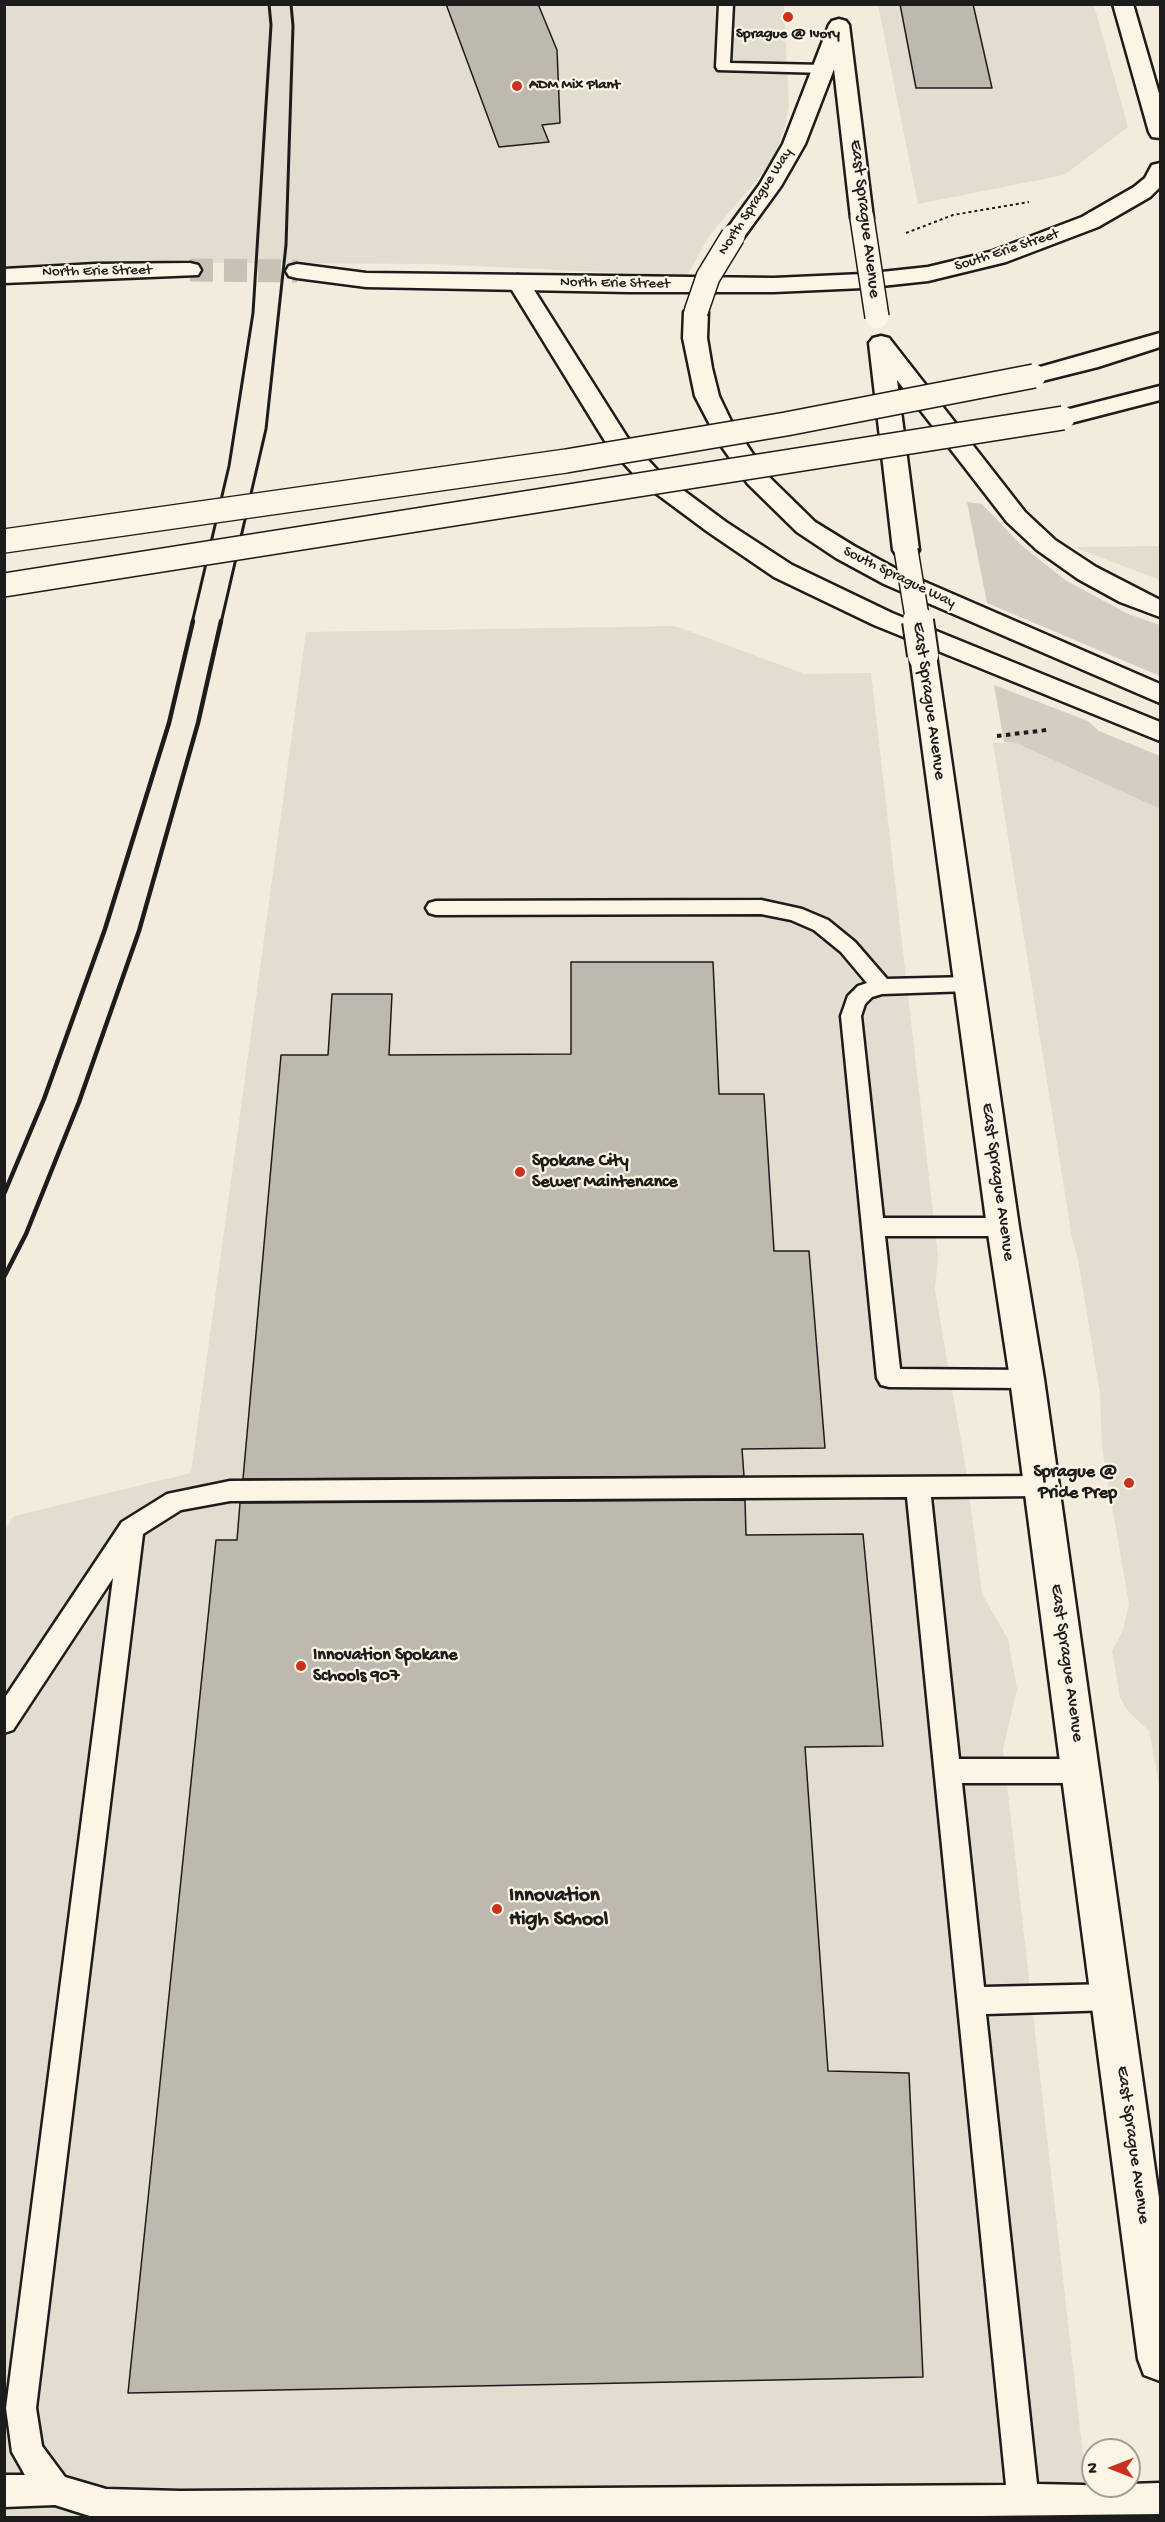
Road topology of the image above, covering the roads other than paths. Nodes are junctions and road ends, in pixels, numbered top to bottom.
1 (726, 4) edge
2 (1123, 4) edge
3 (838, 15) edge
4 (824, 69) junction
5 (1161, 132) edge
6 (1161, 170) edge
7 (4, 276) edge
8 (296, 280) tunnel mouth
9 (863, 281) joint
10 (518, 282) junction
11 (4, 296) edge
12 (696, 312) joint
13 (1161, 340) edge
14 (880, 343) junction
15 (1161, 393) edge
16 (4, 541) edge
17 (4, 585) edge
18 (1161, 609) edge
19 (1161, 694) edge
20 (1161, 732) edge
21 (436, 908) dead end
22 (969, 984) junction
23 (882, 987) junction
24 (872, 1227) junction
25 (1003, 1227) junction
26 (1027, 1379) junction
27 (1041, 1486) junction
28 (918, 1487) junction
29 (131, 1530) junction
30 (4, 1722) edge
31 (948, 1771) junction
32 (1082, 1771) junction
33 (1112, 1997) junction
34 (972, 2001) junction
35 (1161, 2359) edge
36 (55, 2489) junction
37 (4, 2491) edge
38 (1161, 2499) edge
39 (1023, 2500) junction

1 - 4 lane
2 - 5 main road
3 - 4 main road, North Sprague Way
3 - 14 main road, East Sprague Avenue, bridge
4 - 12 main road, North Sprague Way, bridge
6 - 9 main road, South Erie Street
7 - 11 main road, North Erie Street
8 - 10 main road, North Erie Street
9 - 10 main road, North Erie Street
10 - 20 main road
12 - 19 main road, South Sprague Way
13 - 16 main road, bridge
14 - 18 main road
14 - 22 main road, East Sprague Avenue, bridge
15 - 17 main road, bridge
21 - 23 lane
22 - 23 lane
22 - 25 main road, East Sprague Avenue
23 - 24 lane
24 - 25 lane
24 - 26 lane
25 - 26 main road, East Sprague Avenue
26 - 27 main road, East Sprague Avenue
27 - 28 lane
27 - 32 main road, East Sprague Avenue
28 - 29 lane
28 - 31 lane
29 - 30 lane
29 - 36 lane
31 - 32 lane
31 - 34 lane
32 - 33 main road, East Sprague Avenue
33 - 34 lane
33 - 35 main road, East Sprague Avenue
34 - 39 lane
36 - 37 lane
36 - 39 lane
38 - 39 lane

